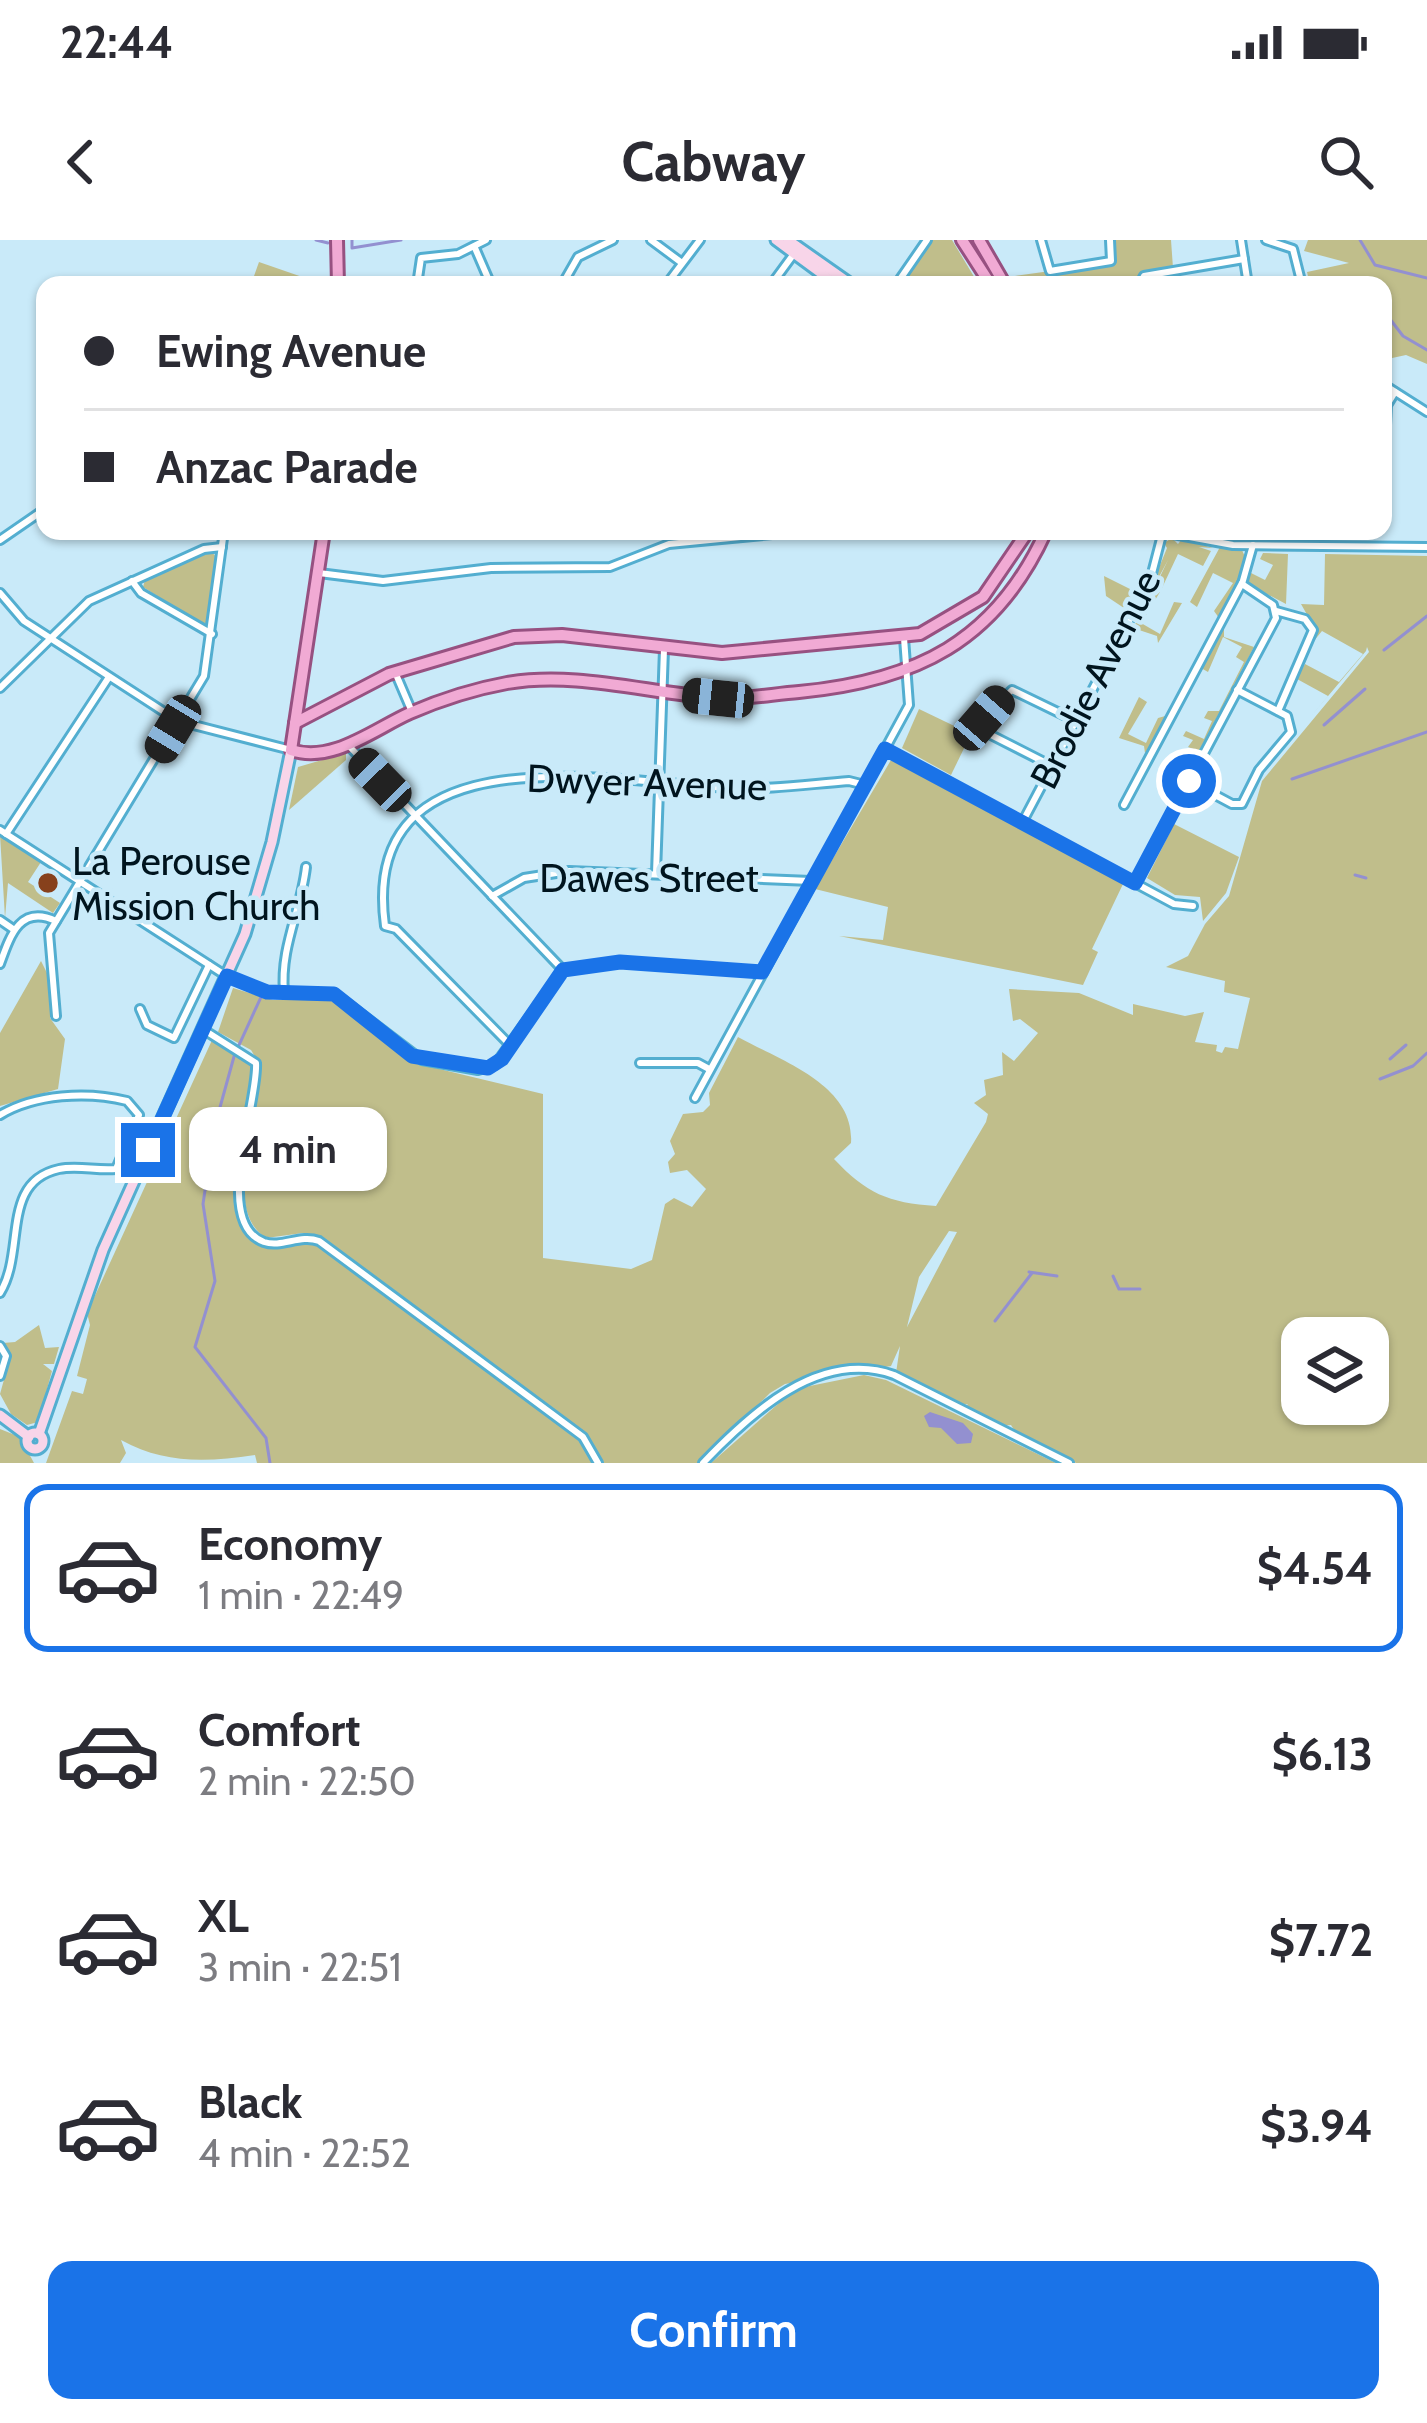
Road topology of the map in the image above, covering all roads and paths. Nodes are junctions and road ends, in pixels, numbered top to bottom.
1 (337, 240) edge
2 (486, 240) edge
3 (613, 240) edge
4 (651, 240) edge
5 (700, 240) edge
6 (776, 240) edge
7 (788, 240) edge
8 (926, 240) edge
9 (962, 240) edge
10 (980, 240) edge
11 (1041, 240) edge
12 (1111, 240) edge
13 (1241, 240) edge
14 (1266, 240) edge
15 (475, 248) junction
16 (796, 252) junction
17 (1244, 260) junction
18 (682, 263) junction
19 (338, 276) edge
20 (418, 276) edge
21 (487, 276) edge
22 (567, 276) edge
23 (673, 276) edge
24 (778, 276) edge
25 (826, 276) edge
26 (837, 276) edge
27 (902, 276) edge
28 (985, 276) edge
29 (1000, 276) edge
30 (1144, 276) edge
31 (1247, 276) edge
32 (1299, 276) edge
33 (1392, 390) edge
34 (1395, 392) junction
35 (1392, 397) edge
36 (1427, 412) edge
37 (36, 515) edge
38 (223, 540) edge
39 (323, 540) edge
40 (667, 540) edge
41 (714, 540) edge
42 (1022, 540) edge
43 (1041, 540) edge
44 (1159, 540) edge
45 (1218, 540) edge
46 (1372, 540) edge
47 (0, 541) edge
48 (704, 541) joint
49 (669, 544) junction
50 (1253, 545) junction
51 (222, 547) junction
52 (1371, 547) junction
53 (1427, 547) edge
54 (319, 574) junction
55 (132, 580) junction
56 (1242, 583) junction
57 (0, 593) edge
58 (1276, 611) junction
59 (212, 634) junction
60 (48, 637) junction
61 (904, 638) junction
62 (664, 646) junction
63 (909, 670) junction
64 (395, 672) junction
65 (109, 676) junction
66 (0, 688) edge
67 (1238, 690) junction
68 (659, 692) junction
69 (1278, 711) junction
70 (412, 712) junction
71 (178, 721) junction
72 (1076, 721) junction
73 (296, 723) junction
74 (349, 744) junction
75 (885, 749) junction
76 (291, 750) junction
77 (314, 754) junction
78 (1052, 766) junction
79 (287, 771) junction
80 (1189, 781) junction
81 (657, 783) junction
82 (865, 785) junction
83 (1124, 805) dead end
84 (413, 815) junction
85 (1022, 823) junction
86 (3, 832) edge
87 (306, 866) dead end
88 (656, 873) junction
89 (812, 881) junction
90 (81, 882) junction
91 (1135, 883) junction
92 (492, 896) junction
93 (1193, 906) dead end
94 (0, 920) edge
95 (56, 922) junction
96 (13, 929) junction
97 (0, 964) edge
98 (208, 964) junction
99 (563, 970) junction
100 (762, 972) junction
101 (227, 976) junction
102 (284, 992) junction
103 (140, 1009) dead end
104 (56, 1016) dead end
105 (203, 1030) junction
106 (511, 1046) junction
107 (640, 1063) dead end
108 (709, 1069) junction
109 (695, 1098) dead end
110 (0, 1115) edge
111 (131, 1142) junction
112 (148, 1150) junction
113 (0, 1294) edge
114 (0, 1346) edge
115 (0, 1376) edge
116 (0, 1415) edge
117 (34, 1436) junction
118 (36, 1463) edge
119 (598, 1463) edge
120 (703, 1463) edge
121 (1069, 1463) edge

1 - 19 main road
2 - 15 street
3 - 22 street
4 - 18 street
5 - 18 street
6 - 16 main road
7 - 16 main road
8 - 27 street
9 - 28 main road
10 - 29 main road
11 - 12 street
13 - 17 street
14 - 32 street
15 - 20 street
15 - 21 street
16 - 24 street
16 - 25 main road
16 - 26 main road
17 - 30 street
17 - 31 street
18 - 23 street
33 - 34 street
34 - 35 street
34 - 36 street
37 - 47 street
38 - 51 street
39 - 54 main road
40 - 49 street
41 - 48 street
42 - 61 main road
43 - 63 main road
44 - 72 street, Brodie Avenue
45 - 50 street
46 - 52 street
48 - 49 street
49 - 54 street
50 - 52 street
50 - 56 street
51 - 55 street
51 - 59 street
52 - 53 street
54 - 73 main road
55 - 59 street
55 - 60 street
56 - 58 street
56 - 83 street
57 - 60 street
58 - 67 street
58 - 69 street
59 - 71 street
60 - 65 street
60 - 66 street
61 - 62 main road
61 - 63 street
62 - 64 main road
62 - 68 street
63 - 68 main road
63 - 75 street
64 - 70 street
64 - 73 main road
65 - 71 street
65 - 86 street
67 - 69 street
67 - 80 street
68 - 70 main road
68 - 81 street
69 - 80 street
70 - 74 main road
71 - 76 street
71 - 90 street
72 - 78 street, Brodie Avenue
72 - 78 street
73 - 76 main road
74 - 77 main road
74 - 84 street
75 - 82 street
75 - 85 street
76 - 77 main road
76 - 79 main road
77 - 79 main road
78 - 85 street, Brodie Avenue
79 - 101 main road
80 - 91 street
81 - 82 street, Dwyer Avenue
81 - 84 street, Dwyer Avenue
81 - 88 street
82 - 89 street
84 - 92 street
84 - 106 street
85 - 91 street
86 - 90 street
87 - 102 street
88 - 89 street, Dawes Street
88 - 92 street, Dawes Street
89 - 100 street
90 - 95 street
90 - 98 street
91 - 93 street
92 - 99 street
94 - 96 street
95 - 96 street
95 - 104 street
96 - 97 street
98 - 101 street
98 - 103 street
99 - 100 street
99 - 106 street
100 - 108 street
101 - 102 street
101 - 105 main road
102 - 106 street
105 - 112 main road
105 - 119 street
107 - 108 street
108 - 109 street
110 - 111 street
111 - 112 street
111 - 113 street
112 - 117 main road
114 - 115 street
116 - 117 main road
117 - 118 main road
120 - 121 street

